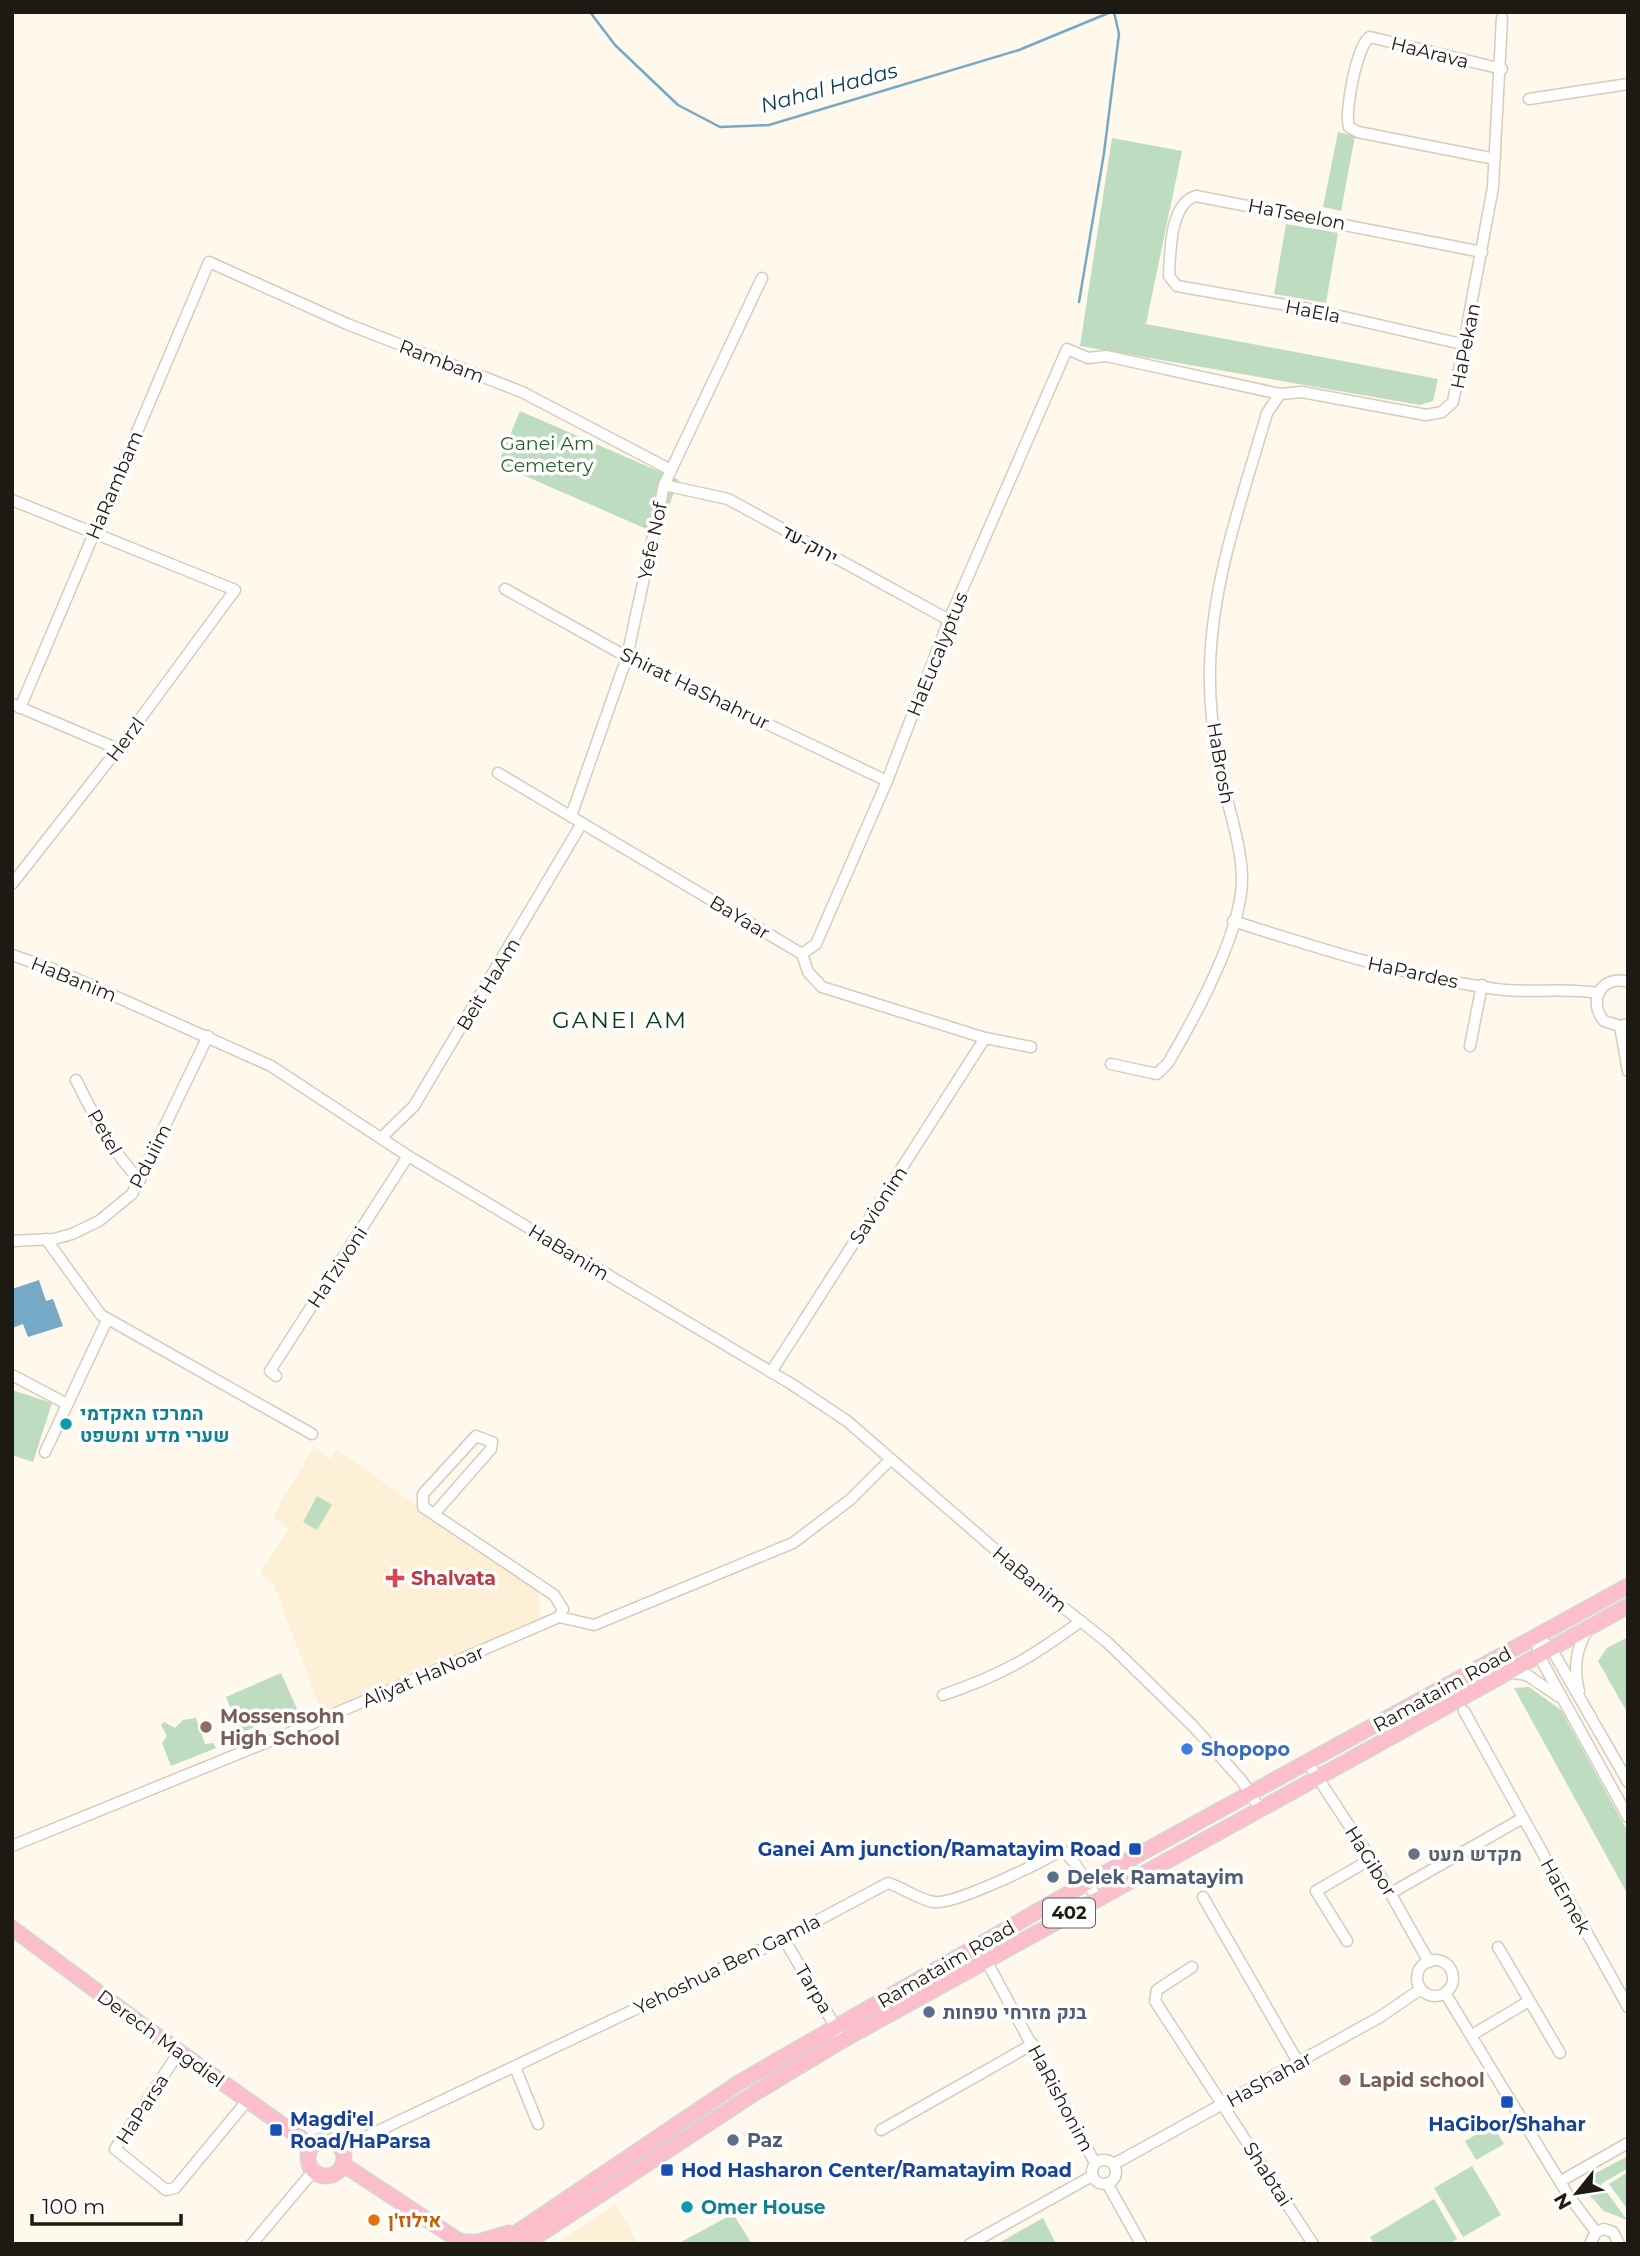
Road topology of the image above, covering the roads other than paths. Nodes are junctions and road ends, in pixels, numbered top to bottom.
1 (1502, 18) dead end
2 (1502, 69) junction
3 (1628, 84) edge
4 (1529, 99) dead end
5 (1495, 159) junction
6 (1482, 252) junction
7 (209, 262) joint
8 (1169, 271) joint
9 (762, 278) dead end
10 (1465, 345) junction
11 (1067, 349) joint
12 (1280, 394) junction
13 (671, 470) junction
14 (664, 485) junction
15 (12, 500) edge
16 (94, 533) junction
17 (505, 589) dead end
18 (949, 620) junction
19 (627, 657) junction
20 (16, 706) edge
21 (118, 749) junction
22 (498, 773) dead end
23 (887, 781) junction
24 (571, 816) junction
25 (582, 823) junction
26 (12, 884) edge
27 (1233, 921) junction
28 (802, 954) junction
29 (12, 955) edge
30 (1628, 982) edge
31 (1482, 985) junction
32 (1597, 993) junction
33 (1624, 1025) edge
34 (208, 1036) junction
35 (985, 1038) junction
36 (1470, 1046) dead end
37 (1031, 1047) dead end
38 (1111, 1064) dead end
39 (1628, 1071) edge
40 (76, 1080) dead end
41 (382, 1137) junction
42 (408, 1156) junction
43 (141, 1180) junction
44 (46, 1239) junction
45 (12, 1241) edge
46 (107, 1320) junction
47 (771, 1372) junction
48 (12, 1375) edge
49 (276, 1376) dead end
50 (67, 1404) junction
51 (312, 1434) dead end
52 (45, 1452) dead end
53 (890, 1460) junction
54 (434, 1514) junction
55 (1628, 1586) edge
56 (1628, 1605) edge
57 (559, 1617) junction
58 (1081, 1621) junction
59 (1589, 1627) junction
60 (1536, 1637) junction
61 (1544, 1651) junction
62 (1505, 1672) junction
63 (943, 1695) dead end
64 (1564, 1702) junction
65 (1583, 1704) junction
66 (1464, 1711) dead end
67 (1308, 1763) junction
68 (1318, 1779) junction
69 (1628, 1782) edge
70 (1252, 1793) junction
71 (1261, 1809) junction
72 (1628, 1817) edge
73 (1523, 1818) junction
74 (12, 1846) edge
75 (1371, 1859) junction
76 (1085, 1884) junction
77 (1391, 1893) junction
78 (1097, 1897) junction
79 (1203, 1897) dead end
80 (12, 1928) edge
81 (784, 1938) junction
82 (1347, 1941) dead end
83 (1498, 1947) dead end
84 (986, 1959) junction
85 (1429, 1962) junction
86 (1192, 1967) dead end
87 (1421, 1989) junction
88 (1446, 1993) junction
89 (1529, 2001) junction
90 (1628, 2007) edge
91 (836, 2026) junction
92 (1472, 2035) junction
93 (843, 2040) junction
94 (1033, 2044) junction
95 (179, 2052) junction
96 (1560, 2053) dead end
97 (1298, 2062) junction
98 (515, 2067) junction
99 (247, 2101) junction
100 (1222, 2104) junction
101 (538, 2124) dead end
102 (881, 2130) dead end
103 (1628, 2143) edge
104 (312, 2146) junction
105 (340, 2149) junction
106 (1095, 2163) junction
107 (1114, 2164) junction
108 (344, 2165) junction
109 (314, 2169) junction
110 (1092, 2176) junction
111 (1561, 2181) junction
112 (1107, 2183) junction
113 (524, 2227) junction
114 (1596, 2232) junction
115 (461, 2243) edge
116 (252, 2244) edge
117 (500, 2244) edge
118 (525, 2244) edge
119 (970, 2244) edge
120 (1141, 2244) edge
121 (1313, 2244) edge
122 (1590, 2244) edge
123 (1619, 2244) edge

1 - 2 street, HaPekan
2 - 5 street, HaPekan
2 - 5 street, HaArava
3 - 4 street
5 - 6 street, HaPekan
6 - 8 street, HaTseelon
6 - 10 street, HaPekan
7 - 13 street, Rambam
7 - 16 street, HaRambam
8 - 10 street, HaEla
9 - 13 street, Yefe Nof
10 - 12 street, HaPekan
11 - 12 street, HaPekan
11 - 18 street, HaEucalyptus
12 - 27 street, HaBrosh
13 - 14 street, Yefe Nof
14 - 18 street, ירוק-עד
14 - 19 street, Yefe Nof
15 - 16 street
16 - 20 street, HaRambam
16 - 21 street, Herzl
17 - 19 street, Shirat HaShahrur
18 - 23 street, HaEucalyptus
19 - 23 street, Shirat HaShahrur
19 - 24 street, Yefe Nof
20 - 21 street, HaRambam
21 - 26 street, Herzl
22 - 24 street, BaYaar
23 - 28 street, HaEucalyptus
24 - 25 street, BaYaar
25 - 28 street, BaYaar
25 - 41 street, Beit HaAm
27 - 31 street, HaPardes
27 - 38 street, HaBrosh
28 - 35 street, BaYaar
29 - 34 street, HaBanim
30 - 32 street
31 - 32 street, HaPardes
31 - 36 street
32 - 33 street
33 - 39 street
34 - 41 street, HaBanim
34 - 43 street, Pduiim
35 - 37 street, BaYaar
35 - 47 street, Savionim
40 - 43 street, Petel
41 - 42 street, HaBanim
42 - 47 street, HaBanim
42 - 49 street, HaTzivoni
43 - 44 street, Pduiim
44 - 45 street, Pduiim
44 - 46 street
46 - 50 street
46 - 51 street
47 - 53 street, HaBanim
48 - 50 street
50 - 52 street
53 - 57 street
53 - 58 street, HaBanim
54 - 54 street
54 - 57 street
55 - 60 main road, Ramataim Road / 402
56 - 59 main road, Ramataim Road / 402
57 - 74 street, Aliyat HaNoar
58 - 63 street
58 - 70 street, HaBanim
59 - 61 main road, Ramataim Road / 402
59 - 65 street
60 - 61 street
60 - 67 main road, Ramataim Road / 402
61 - 62 main road, Ramataim Road / 402
61 - 64 street
61 - 65 street
62 - 64 street
62 - 68 main road, Ramataim Road / 402
64 - 72 street
65 - 69 street
66 - 73 street, HaEmek
67 - 68 street, HaGibor
67 - 70 main road, Ramataim Road / 402
68 - 71 main road, Ramataim Road / 402
68 - 75 street, HaGibor
70 - 71 street, HaBanim
70 - 76 main road, Ramataim Road / 402
71 - 78 main road, Ramataim Road / 402
73 - 77 street
73 - 90 street, HaEmek
75 - 77 street, HaGibor
75 - 82 street
76 - 78 street, Yehoshua Ben Gamla
76 - 81 street, Yehoshua Ben Gamla
76 - 91 main road, Ramataim Road / 402
77 - 85 street, HaGibor
78 - 84 main road, Ramataim Road / 402
79 - 97 street
80 - 95 main road, Derech Magdiel
81 - 91 street, Tarpa
81 - 98 street, Yehoshua Ben Gamla
83 - 89 street
84 - 93 main road, Ramataim Road / 402
84 - 94 street, HaRishonim
85 - 87 street
85 - 88 street
86 - 100 street, Shabtai
87 - 88 street
87 - 97 street, HaShahar
88 - 92 street
89 - 92 street
89 - 96 street
91 - 93 street, Tarpa
91 - 113 main road, Ramataim Road / 402
92 - 111 street
93 - 118 main road, Ramataim Road / 402
94 - 102 street
94 - 106 street, HaRishonim
95 - 99 main road, Derech Magdiel
95 - 99 street, HaParsa
97 - 100 street, HaShahar
98 - 101 street
98 - 105 street, Yehoshua Ben Gamla
99 - 104 main road, Derech Magdiel
100 - 107 street, HaShahar
100 - 121 street, Shabtai
103 - 111 street
104 - 105 main road
104 - 109 main road
105 - 108 main road
106 - 107 street
106 - 110 street
107 - 112 street
108 - 109 main road
108 - 115 main road
109 - 116 street
110 - 112 street
110 - 119 street
111 - 114 street
112 - 120 street
113 - 115 main road
113 - 117 main road, Ramataim Road / 402
114 - 122 street
114 - 123 street

